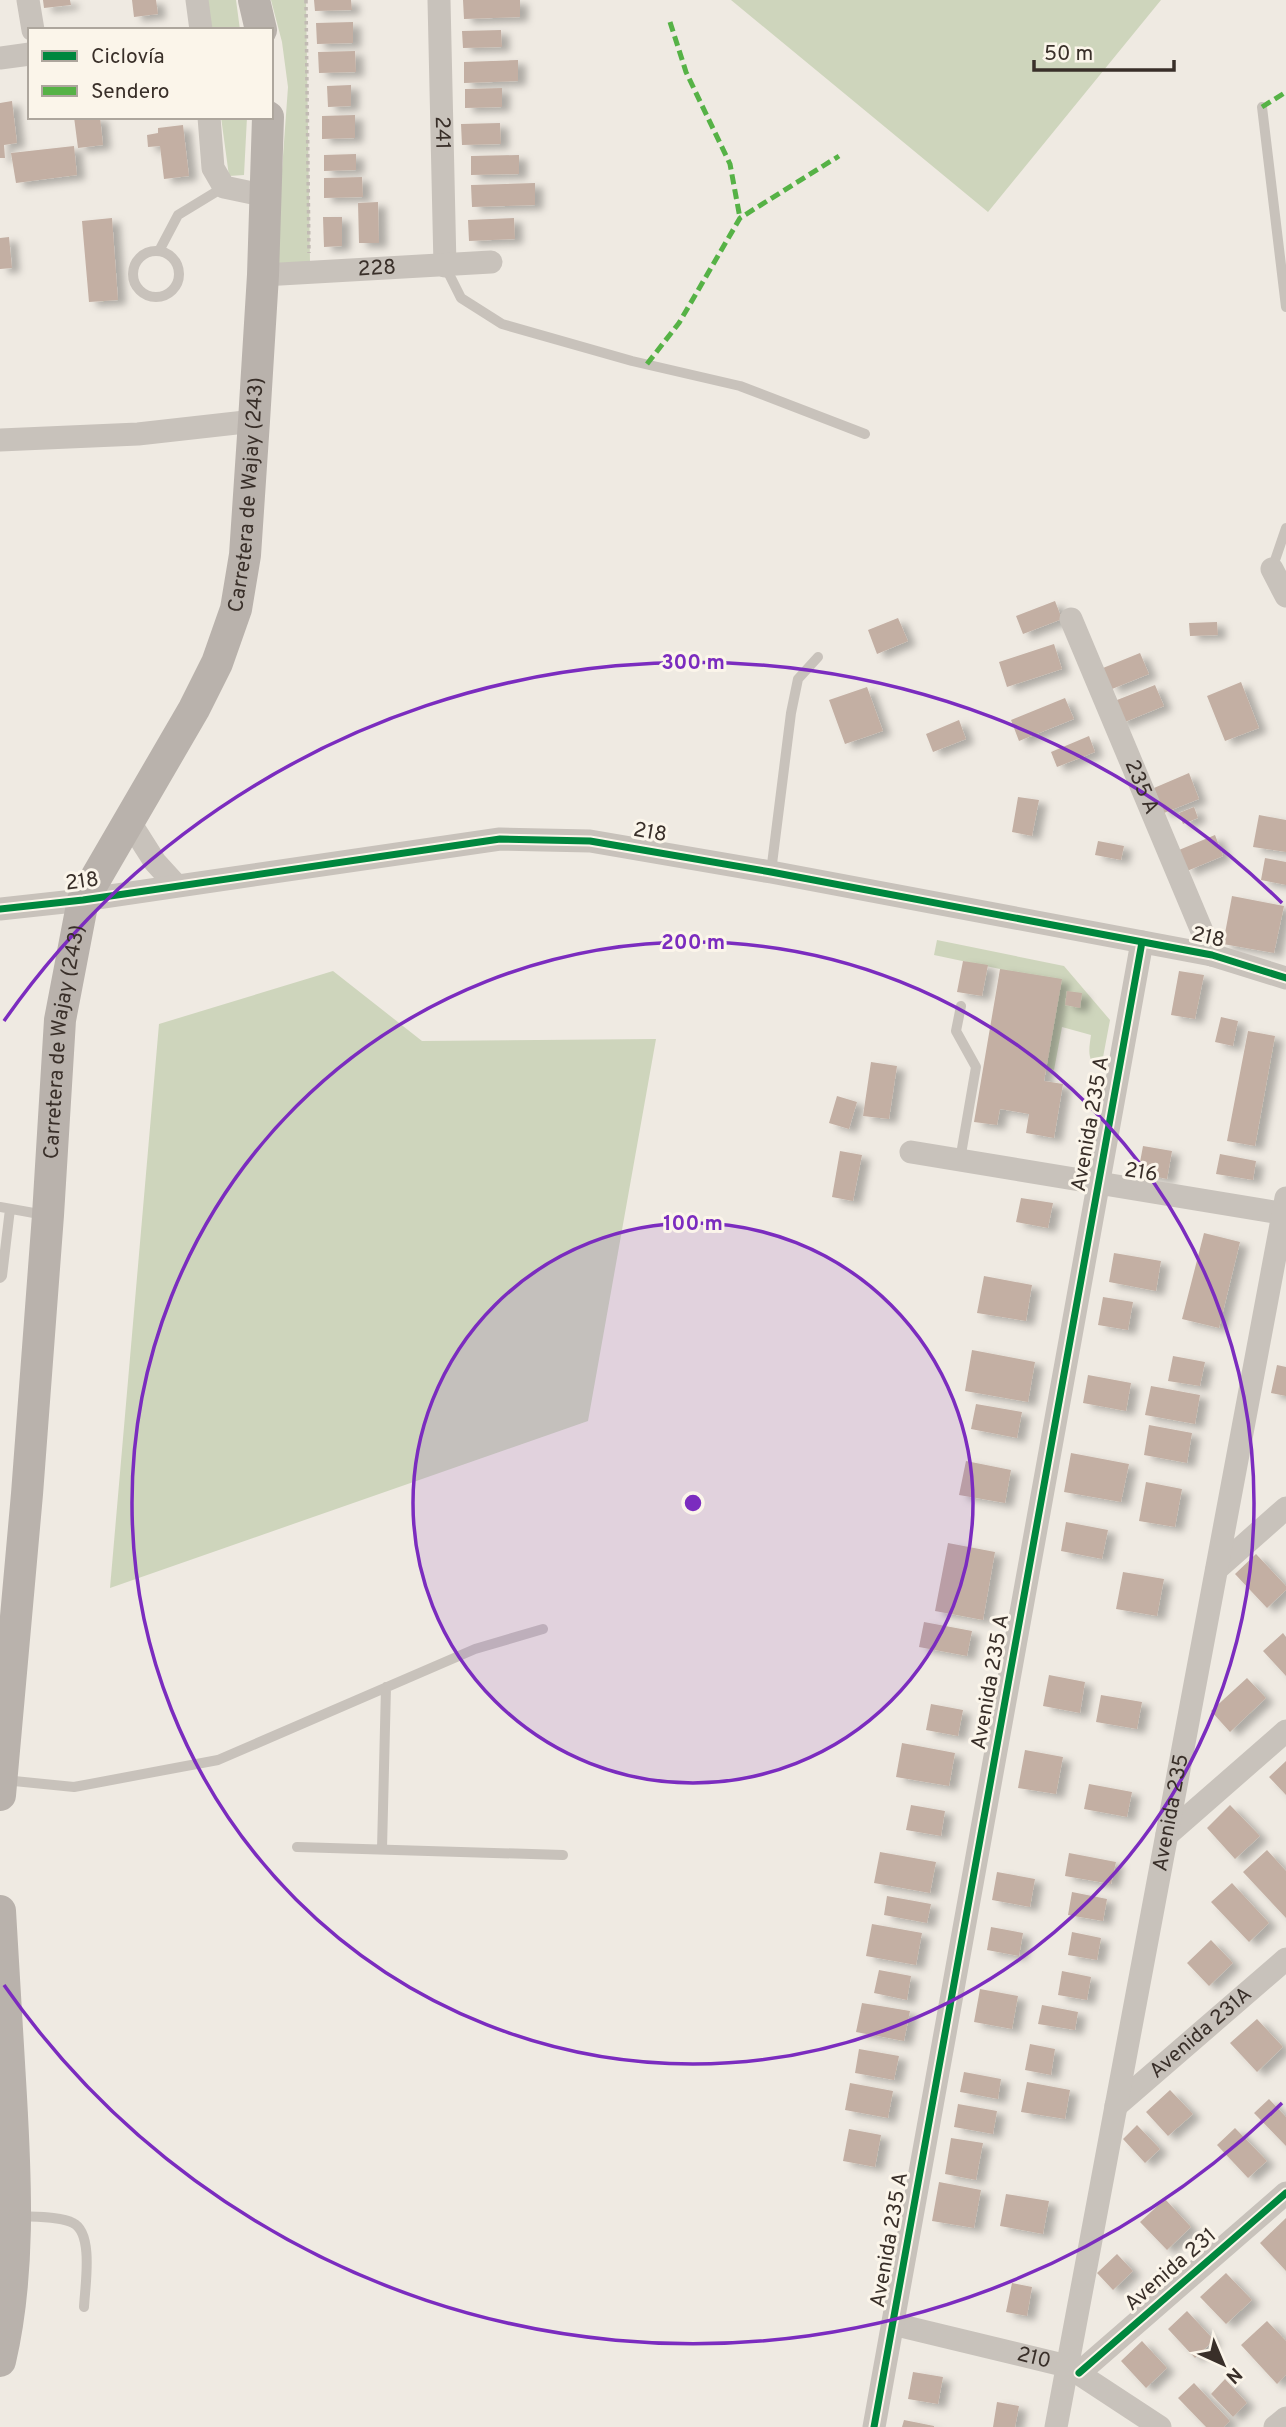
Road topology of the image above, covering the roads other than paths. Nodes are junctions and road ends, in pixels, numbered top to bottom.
1 (28, 0) edge
2 (197, 0) edge
3 (254, 0) edge
4 (439, 0) edge
5 (33, 28) edge
6 (201, 28) edge
7 (261, 28) edge
8 (28, 54) edge
9 (0, 58) edge
10 (1262, 107) dead end
11 (209, 119) edge
12 (268, 119) edge
13 (224, 187) junction
14 (266, 196) junction
15 (159, 251) junction
16 (491, 262) dead end
17 (445, 267) junction
18 (263, 275) junction
19 (1286, 307) edge
20 (254, 421) junction
21 (865, 434) dead end
22 (0, 440) edge
23 (1286, 528) edge
24 (1272, 569) joint
25 (1286, 596) edge
26 (1072, 620) dead end
27 (818, 657) dead end
28 (129, 821) junction
29 (771, 872) junction
30 (176, 885) junction
31 (83, 900) junction
32 (0, 909) edge
33 (1142, 943) junction
34 (1212, 955) junction
35 (1286, 978) edge
36 (961, 1006) dead end
37 (911, 1152) dead end
38 (960, 1160) junction
39 (1098, 1183) junction
40 (5, 1208) edge
41 (1285, 1209) edge
42 (48, 1215) junction
43 (0, 1278) edge
44 (1286, 1508) edge
45 (1217, 1569) junction
46 (543, 1629) dead end
47 (386, 1687) junction
48 (1286, 1731) edge
49 (1, 1780) edge
50 (0, 1795) edge
51 (1167, 1835) junction
52 (297, 1847) dead end
53 (382, 1849) junction
54 (563, 1855) dead end
55 (0, 1911) edge
56 (1286, 1959) edge
57 (1116, 2106) junction
58 (1286, 2193) edge
59 (15, 2216) junction
60 (84, 2307) dead end
61 (893, 2323) junction
62 (0, 2361) edge
63 (1073, 2369) junction
64 (1286, 2418) edge
65 (874, 2427) edge
66 (1055, 2427) edge
67 (1160, 2427) edge
68 (1275, 2427) edge

1 - 5 street
2 - 6 street
3 - 7 main road
4 - 17 street, 241
8 - 9 street
10 - 19 lane
11 - 13 street
12 - 14 main road, Carretera de Wajay (243)
13 - 14 street
13 - 15 lane
14 - 18 main road, Carretera de Wajay (243)
15 - 15 lane
16 - 17 street, 228
17 - 18 street, 228
17 - 21 lane
18 - 20 main road, Carretera de Wajay (243)
20 - 22 street
20 - 28 main road, Carretera de Wajay (243)
23 - 24 lane
24 - 25 street
26 - 34 street, 235 A
27 - 29 lane
28 - 30 street
28 - 31 main road, Carretera de Wajay (243)
29 - 30 street, 218
29 - 33 street, 218
30 - 31 street, 218
31 - 32 street, 218
31 - 42 main road, Carretera de Wajay (243)
33 - 34 street, 218
33 - 39 street, Avenida 235 A
34 - 35 street, 218
36 - 38 lane
37 - 38 street, 216
38 - 39 street, 216
39 - 41 street, 216
39 - 61 street, Avenida 235 A
40 - 42 lane
40 - 43 lane
41 - 45 street, Avenida 235
42 - 49 main road, Carretera de Wajay (243)
44 - 45 street
45 - 51 street, Avenida 235
46 - 47 lane
47 - 49 lane
47 - 53 lane
48 - 51 street
49 - 50 main road, Carretera de Wajay (243)
51 - 57 street, Avenida 235
52 - 53 lane
53 - 54 lane
55 - 59 main road
56 - 57 street, Avenida 231A
57 - 63 street, Avenida 235
58 - 63 street, Avenida 231
59 - 60 lane
59 - 62 main road
61 - 63 street, 210
61 - 65 street, Avenida 235 A
63 - 66 street, Avenida 235
63 - 67 street, 210
64 - 68 street

